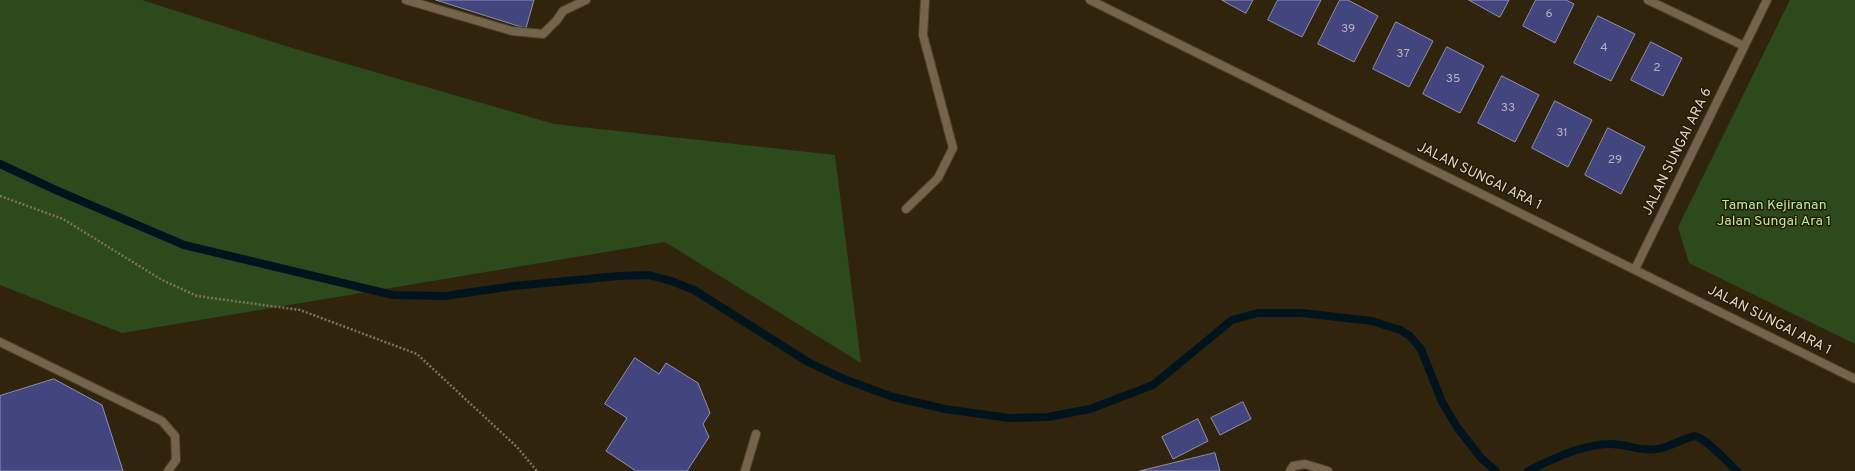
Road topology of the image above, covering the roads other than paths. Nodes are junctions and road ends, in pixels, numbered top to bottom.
1 (406, 0) edge
2 (586, 0) edge
3 (926, 0) edge
4 (1090, 0) edge
5 (1648, 0) edge
6 (1767, 0) edge
7 (1744, 46) junction
8 (906, 209) dead end
9 (1635, 269) junction
10 (0, 342) edge
11 (1855, 379) edge
12 (756, 434) dead end
13 (168, 471) edge
14 (745, 471) edge
15 (1290, 471) edge
16 (1328, 471) edge

1 - 2 street
3 - 8 street
4 - 9 street, JALAN SUNGAI ARA 1
5 - 7 street
6 - 7 street, JALAN SUNGAI ARA 6
7 - 9 street, JALAN SUNGAI ARA 6
9 - 11 street, JALAN SUNGAI ARA 1
10 - 13 street
12 - 14 street
15 - 16 street

